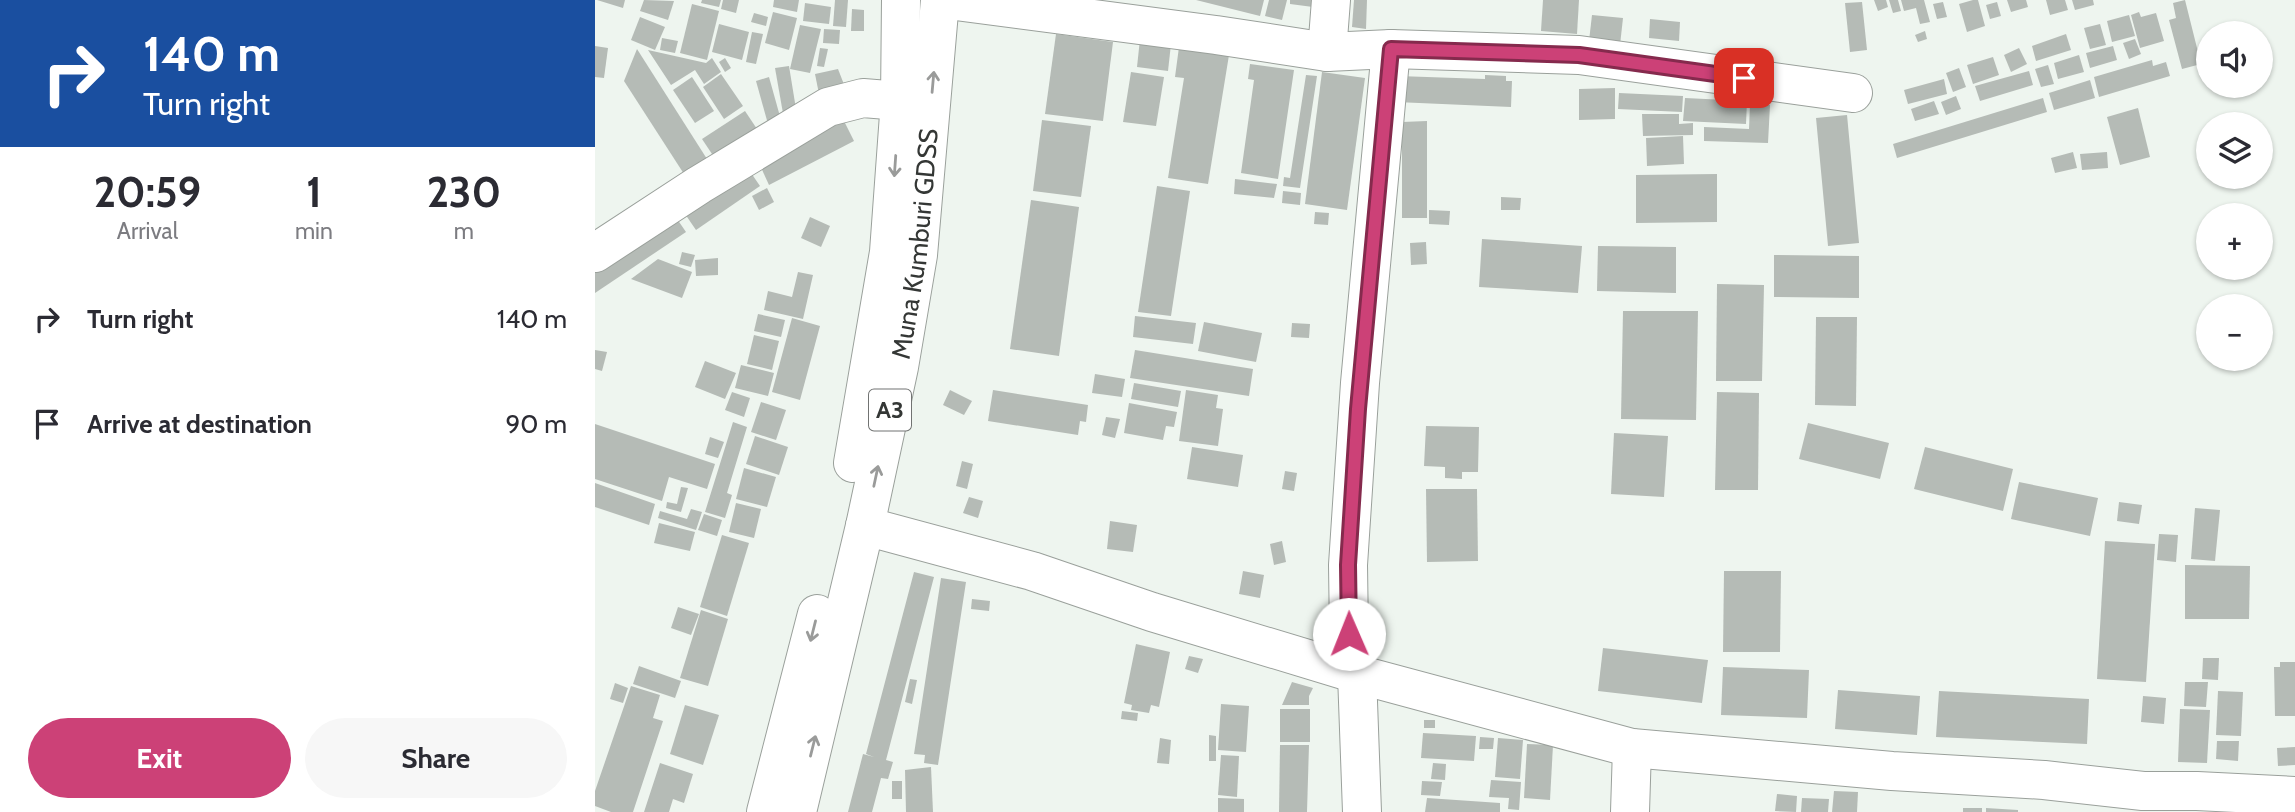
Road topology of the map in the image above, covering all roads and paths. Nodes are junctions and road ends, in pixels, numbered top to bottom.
1 (901, 0) edge
2 (940, 0) edge
3 (948, 0) edge
4 (1331, 0) edge
5 (1391, 49) junction
6 (1327, 52) junction
7 (1853, 93) dead end
8 (900, 101) junction
9 (595, 253) edge
10 (865, 526) junction
11 (1357, 674) junction
12 (1632, 748) junction
13 (2295, 796) edge
14 (2197, 801) edge
15 (766, 812) edge
16 (797, 812) edge
17 (1362, 812) edge
18 (1630, 812) edge

1 - 8 main road, Muna Kumburi GDSS / A3
10 -> 2 main road, Muna Kumburi GDSS / A3
3 - 6 main road
4 - 6 main road
5 - 6 main road
5 - 7 main road
5 - 11 main road
8 - 9 main road
8 -> 15 main road, Muna Kumburi GDSS / A3
10 - 11 main road
16 -> 10 main road, Muna Kumburi GDSS / A3
11 - 12 main road
11 - 17 main road
12 - 14 main road
12 - 18 main road
13 - 14 main road

